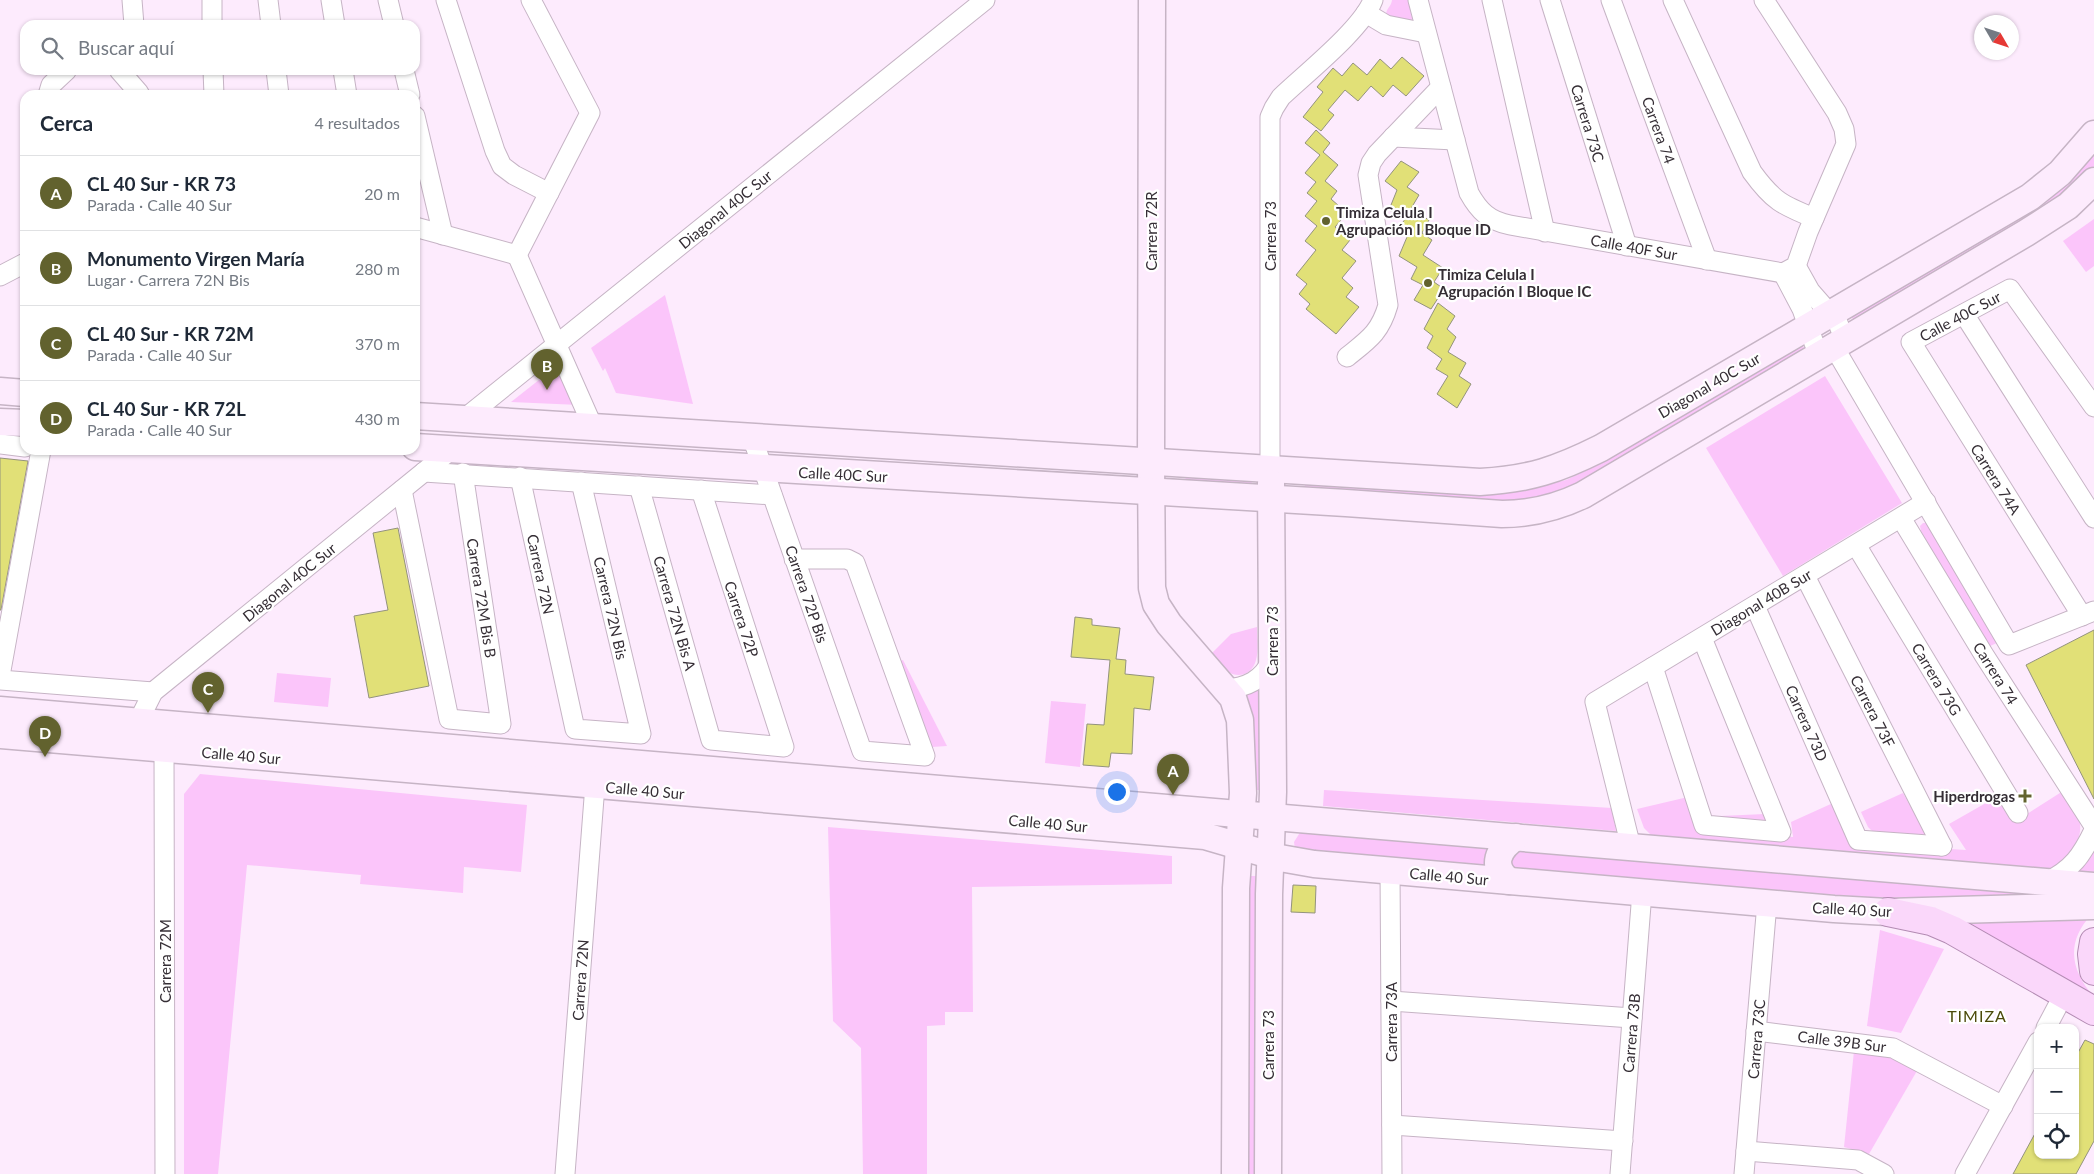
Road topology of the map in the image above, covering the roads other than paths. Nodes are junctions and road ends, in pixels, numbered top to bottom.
1 (132, 0) edge
2 (212, 0) edge
3 (268, 0) edge
4 (331, 0) edge
5 (388, 0) edge
6 (446, 0) edge
7 (531, 0) edge
8 (985, 0) edge
9 (1152, 0) edge
10 (1418, 0) edge
11 (1492, 0) edge
12 (1550, 0) edge
13 (1611, 0) edge
14 (1673, 0) edge
15 (1764, 0) edge
16 (1370, 7) edge
17 (134, 20) edge
18 (212, 20) edge
19 (270, 20) edge
20 (334, 20) edge
21 (393, 20) edge
22 (1426, 33) junction
23 (63, 75) edge
24 (123, 75) edge
25 (138, 75) edge
26 (213, 75) edge
27 (277, 75) edge
28 (344, 75) edge
29 (405, 75) edge
30 (1441, 87) junction
31 (50, 90) edge
32 (136, 90) edge
33 (139, 90) edge
34 (214, 90) edge
35 (278, 90) edge
36 (346, 90) edge
37 (409, 90) edge
38 (2094, 134) edge
39 (1394, 137) junction
40 (420, 138) edge
41 (1455, 140) junction
42 (2094, 181) edge
43 (549, 193) junction
44 (1814, 218) junction
45 (420, 228) edge
46 (1545, 232) junction
47 (442, 235) junction
48 (1627, 246) junction
49 (516, 255) junction
50 (1707, 260) junction
51 (20, 266) edge
52 (1790, 270) junction
53 (0, 276) edge
54 (1830, 314) junction
55 (1964, 314) junction
56 (1808, 327) junction
57 (1911, 342) joint
58 (556, 346) junction
59 (1835, 347) junction
60 (1347, 358) dead end
61 (0, 392) edge
62 (20, 393) edge
63 (2094, 407) edge
64 (420, 416) edge
65 (464, 419) junction
66 (0, 422) edge
67 (20, 423) edge
68 (593, 427) junction
69 (752, 437) junction
70 (0, 444) edge
71 (20, 446) edge
72 (420, 448) edge
73 (451, 450) junction
74 (40, 455) edge
75 (1150, 462) junction
76 (764, 470) junction
77 (1270, 470) junction
78 (424, 472) junction
79 (464, 473) junction
80 (520, 478) junction
81 (581, 482) junction
82 (639, 486) junction
83 (402, 490) junction
84 (701, 490) junction
85 (1151, 492) junction
86 (772, 495) junction
87 (1271, 499) junction
88 (1926, 502) junction
89 (1901, 518) junction
90 (2094, 518) edge
91 (1856, 545) junction
92 (794, 560) junction
93 (1804, 576) junction
94 (1755, 606) junction
95 (2088, 614) edge
96 (1702, 638) junction
97 (1272, 660) junction
98 (1653, 667) junction
99 (0, 678) edge
100 (1224, 688) junction
101 (153, 692) junction
102 (0, 710) edge
103 (138, 722) junction
104 (641, 734) joint
105 (0, 735) edge
106 (784, 747) joint
107 (164, 749) junction
108 (594, 761) junction
109 (595, 786) junction
110 (2018, 813) dead end
111 (1241, 815) junction
112 (1272, 818) junction
113 (2094, 828) edge
114 (1516, 837) junction
115 (1858, 840) joint
116 (1239, 846) junction
117 (1631, 847) junction
118 (1271, 855) junction
119 (1390, 871) junction
120 (1508, 881) junction
121 (2046, 882) junction
122 (2094, 886) edge
123 (1642, 892) junction
124 (1767, 903) junction
125 (2094, 906) edge
126 (1888, 912) junction
127 (2094, 942) edge
128 (2094, 971) edge
129 (2064, 994) junction
130 (1391, 1000) junction
131 (2094, 1011) edge
132 (1632, 1018) junction
133 (2048, 1024) edge
134 (1756, 1030) junction
135 (2034, 1049) edge
136 (2003, 1106) junction
137 (1392, 1125) junction
138 (1622, 1141) junction
139 (1746, 1151) junction
140 (165, 1174) edge
141 (565, 1174) edge
142 (1235, 1174) edge
143 (1268, 1174) edge
144 (1392, 1174) edge
145 (1620, 1174) edge
146 (1744, 1174) edge
147 (1884, 1174) edge
148 (1965, 1174) edge

1 - 17 street
2 - 18 street
3 - 19 street
4 - 20 street
5 - 21 street
6 - 43 street
7 - 43 street
8 - 58 street, Diagonal 40C Sur
9 - 75 street, Carrera 72R
10 - 22 street
11 - 46 street
12 - 48 street, Carrera 73C
13 - 50 street, Carrera 74
14 - 44 street
15 - 44 street
16 - 22 street
16 - 77 street, Carrera 73
22 - 30 street
23 - 31 street
24 - 32 street
25 - 33 street
26 - 34 street
27 - 35 street
28 - 36 street
29 - 37 street
30 - 39 street
30 - 41 street
38 - 54 street, Diagonal 40C Sur
39 - 41 street
39 - 60 street
40 - 47 street
41 - 46 street, Calle 40F Sur
42 - 59 street, Diagonal 40C Sur
43 - 49 street
44 - 52 street
45 - 47 street
46 - 48 street, Calle 40F Sur
47 - 49 street
48 - 50 street, Calle 40F Sur
49 - 58 street
50 - 52 street, Calle 40F Sur
51 - 53 street
52 - 54 street, Carrera 74
52 - 56 street, Carrera 74
54 - 56 street, Diagonal 40C Sur
54 - 59 street, Carrera 74
55 - 57 street, Calle 40C Sur
55 - 63 street, Calle 40C Sur
55 - 90 street
56 - 59 street, Carrera 74
56 - 77 street, Diagonal 40C Sur
57 - 95 street, Carrera 74A
58 - 65 street, Diagonal 40C Sur
58 - 68 street
59 - 87 street, Diagonal 40C Sur
59 - 88 street, Carrera 74
61 - 62 street
64 - 65 street, Calle 40C Sur
65 - 68 street, Calle 40C Sur
66 - 67 street
68 - 69 street, Calle 40C Sur
69 - 75 street, Calle 40C Sur
69 - 76 street, Carrera 72P Bis
70 - 71 street
72 - 73 street, Calle 40C Sur
73 - 76 street, Calle 40C Sur
73 - 78 street, Diagonal 40C Sur
74 - 99 street
75 - 77 street, Calle 40C Sur
75 - 85 street
76 - 85 street, Calle 40C Sur
76 - 86 street, Carrera 72P Bis
77 - 87 street, Carrera 73
78 - 79 street
78 - 83 street, Diagonal 40C Sur
79 - 80 street
79 - 83 street, Carrera 72M Bis B
80 - 81 street
80 - 104 street, Carrera 72N
81 - 82 street
81 - 104 street, Carrera 72N Bis
82 - 84 street
82 - 106 street, Carrera 72N Bis A
83 - 101 street, Diagonal 40C Sur
84 - 86 street
84 - 106 street, Carrera 72P
85 - 87 street, Calle 40C Sur
85 - 100 street
86 - 92 street, Carrera 72P Bis
87 - 97 street, Carrera 73
88 - 89 street, Diagonal 40B Sur
88 - 95 street, Carrera 74
89 - 91 street, Diagonal 40B Sur
89 - 113 street, Carrera 74
91 - 93 street, Diagonal 40B Sur
91 - 110 street, Carrera 73G
92 - 92 street, Carrera 72P Bis
93 - 94 street, Diagonal 40B Sur
93 - 115 street, Carrera 73F
94 - 96 street, Diagonal 40B Sur
94 - 115 street, Carrera 73D
96 - 98 street, Diagonal 40B Sur
96 - 98 street
97 - 100 street
97 - 112 street, Carrera 73
98 - 117 street, Diagonal 40B Sur
99 - 101 street
100 - 111 street
101 - 103 street, Diagonal 40C Sur
102 - 103 street, Calle 40 Sur
103 - 108 street, Calle 40 Sur
105 - 107 street, Calle 40 Sur
107 - 109 street, Calle 40 Sur
107 - 140 street, Carrera 72M
108 - 109 street, Carrera 72N
108 - 111 street, Calle 40 Sur
109 - 116 street, Calle 40 Sur
109 - 141 street, Carrera 72N
111 - 112 street, Calle 40 Sur
111 - 116 street
112 - 114 street, Calle 40 Sur
112 - 118 street, Carrera 73
113 - 121 street, Carrera 74
114 - 117 street, Calle 40 Sur
114 - 120 street
116 - 118 street, Calle 40 Sur
116 - 142 street
117 - 121 street, Calle 40 Sur
118 - 119 street, Calle 40 Sur
118 - 143 street, Carrera 73
119 - 120 street, Calle 40 Sur
119 - 130 street, Carrera 73A
120 - 123 street, Calle 40 Sur
121 - 122 street, Calle 40 Sur
123 - 124 street, Calle 40 Sur
123 - 132 street, Carrera 73B
124 - 126 street, Calle 40 Sur
124 - 134 street, Carrera 73C
125 - 126 street, Calle 40 Sur
126 - 129 main road
127 - 128 main road
129 - 131 main road
129 - 133 street
130 - 132 street
130 - 137 street, Carrera 73A
132 - 138 street, Carrera 73B
134 - 136 street, Calle 39B Sur
134 - 139 street, Carrera 73C
135 - 136 street
136 - 148 street
137 - 138 street
137 - 144 street, Carrera 73A
138 - 145 street, Carrera 73B
139 - 146 street, Carrera 73C
139 - 147 street

